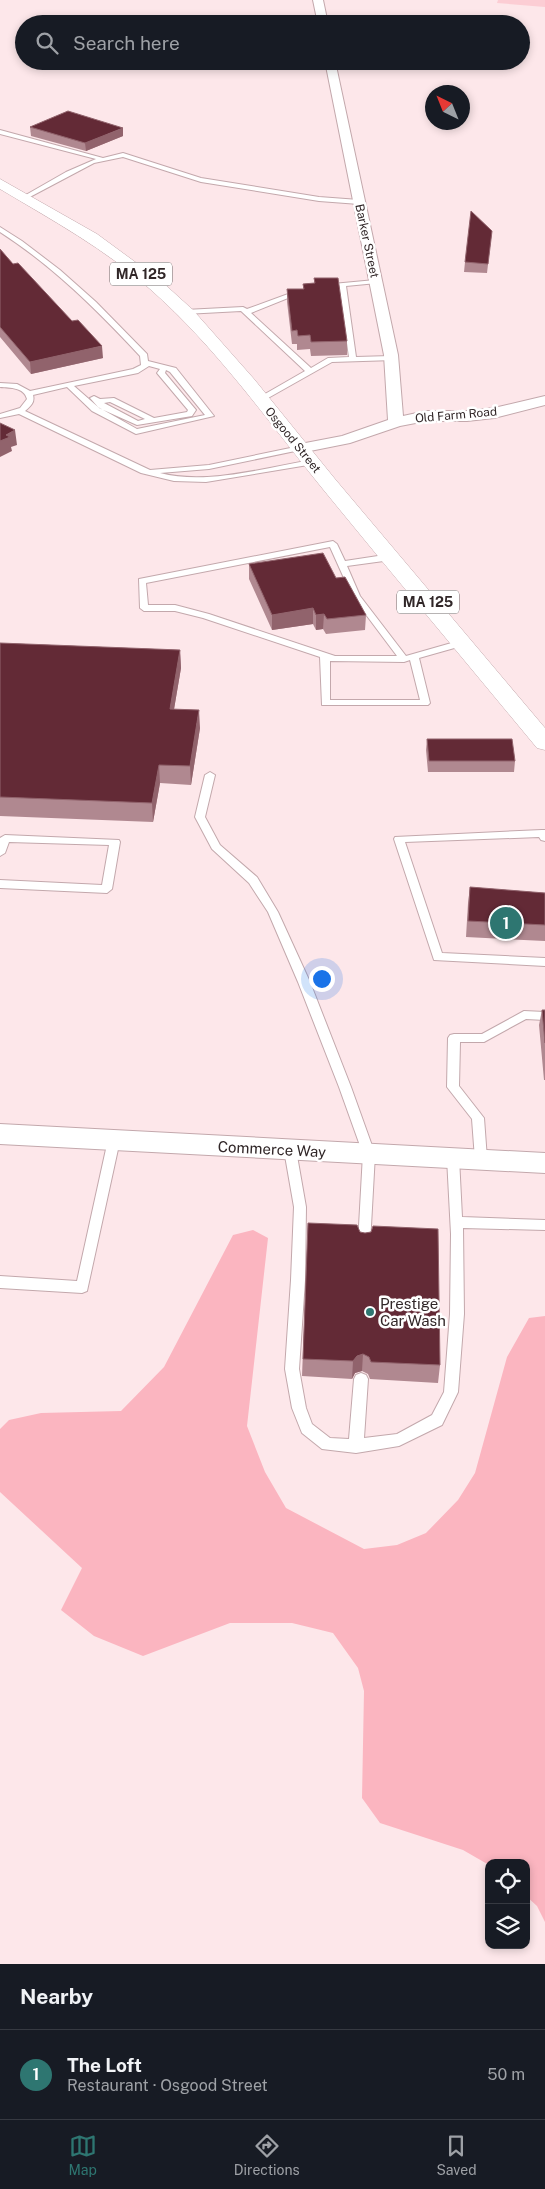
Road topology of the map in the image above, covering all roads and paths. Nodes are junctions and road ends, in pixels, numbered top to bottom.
1 (318, 0) edge
2 (321, 15) edge
3 (332, 70) edge
4 (0, 132) edge
5 (101, 159) junction
6 (0, 183) edge
7 (26, 197) junction
8 (359, 202) junction
9 (0, 229) edge
10 (375, 282) junction
11 (342, 284) junction
12 (315, 287) edge
13 (307, 289) edge
14 (185, 312) junction
15 (247, 312) junction
16 (353, 358) junction
17 (390, 358) junction
18 (146, 363) junction
19 (164, 368) junction
20 (310, 371) junction
21 (0, 385) edge
22 (69, 385) junction
23 (30, 393) junction
24 (78, 394) junction
25 (262, 400) junction
26 (545, 400) edge
27 (19, 411) junction
28 (0, 416) edge
29 (396, 422) junction
30 (305, 455) junction
31 (144, 471) junction
32 (391, 557) junction
33 (341, 564) junction
34 (462, 643) junction
35 (325, 656) junction
36 (414, 656) junction
37 (404, 659) junction
38 (545, 742) edge
39 (210, 775) dead end
40 (545, 838) edge
41 (0, 854) edge
42 (0, 884) edge
43 (545, 962) edge
44 (545, 1016) edge
45 (0, 1134) edge
46 (114, 1140) junction
47 (290, 1150) junction
48 (369, 1154) junction
49 (452, 1158) junction
50 (481, 1159) junction
51 (545, 1163) edge
52 (456, 1222) junction
53 (545, 1225) edge
54 (364, 1244) edge
55 (0, 1282) edge
56 (361, 1379) dead end
57 (356, 1446) junction

1 - 2 street
3 - 8 street, Barker Street
4 - 5 lane
5 - 7 lane
5 - 8 lane
6 - 7 highway, Osgood Street / MA 125
7 - 14 highway, Osgood Street / MA 125
8 - 10 street, Barker Street
9 - 18 lane
10 - 11 lane
10 - 17 street, Barker Street
11 - 12 lane
11 - 16 lane
13 - 15 lane
14 - 15 lane
14 - 25 highway, Osgood Street / MA 125
15 - 20 lane
16 - 17 lane
16 - 20 lane
17 - 29 street, Barker Street
18 - 19 lane
18 - 22 lane
19 - 24 lane
19 - 24 lane
20 - 25 lane
21 - 23 lane
22 - 23 lane
22 - 24 lane
23 - 27 lane
25 - 30 highway, Osgood Street / MA 125
26 - 29 street, Old Farm Road
27 - 28 lane
27 - 31 lane
29 - 30 street
30 - 31 lane
30 - 31 lane
30 - 32 highway, Osgood Street / MA 125
32 - 33 lane
32 - 34 highway, Osgood Street / MA 125
33 - 35 lane
33 - 37 lane
34 - 36 lane
34 - 38 highway, Osgood Street / MA 125
35 - 36 lane
35 - 37 lane
36 - 37 lane
39 - 48 lane
40 - 43 lane
41 - 42 lane
44 - 50 lane
45 - 46 street, Commerce Way
46 - 47 street, Commerce Way
46 - 55 lane
47 - 48 street, Commerce Way
47 - 57 lane
48 - 49 street, Commerce Way
48 - 54 lane
49 - 50 street, Commerce Way
49 - 52 lane
50 - 51 street, Commerce Way
52 - 53 lane
52 - 57 lane
56 - 57 lane

